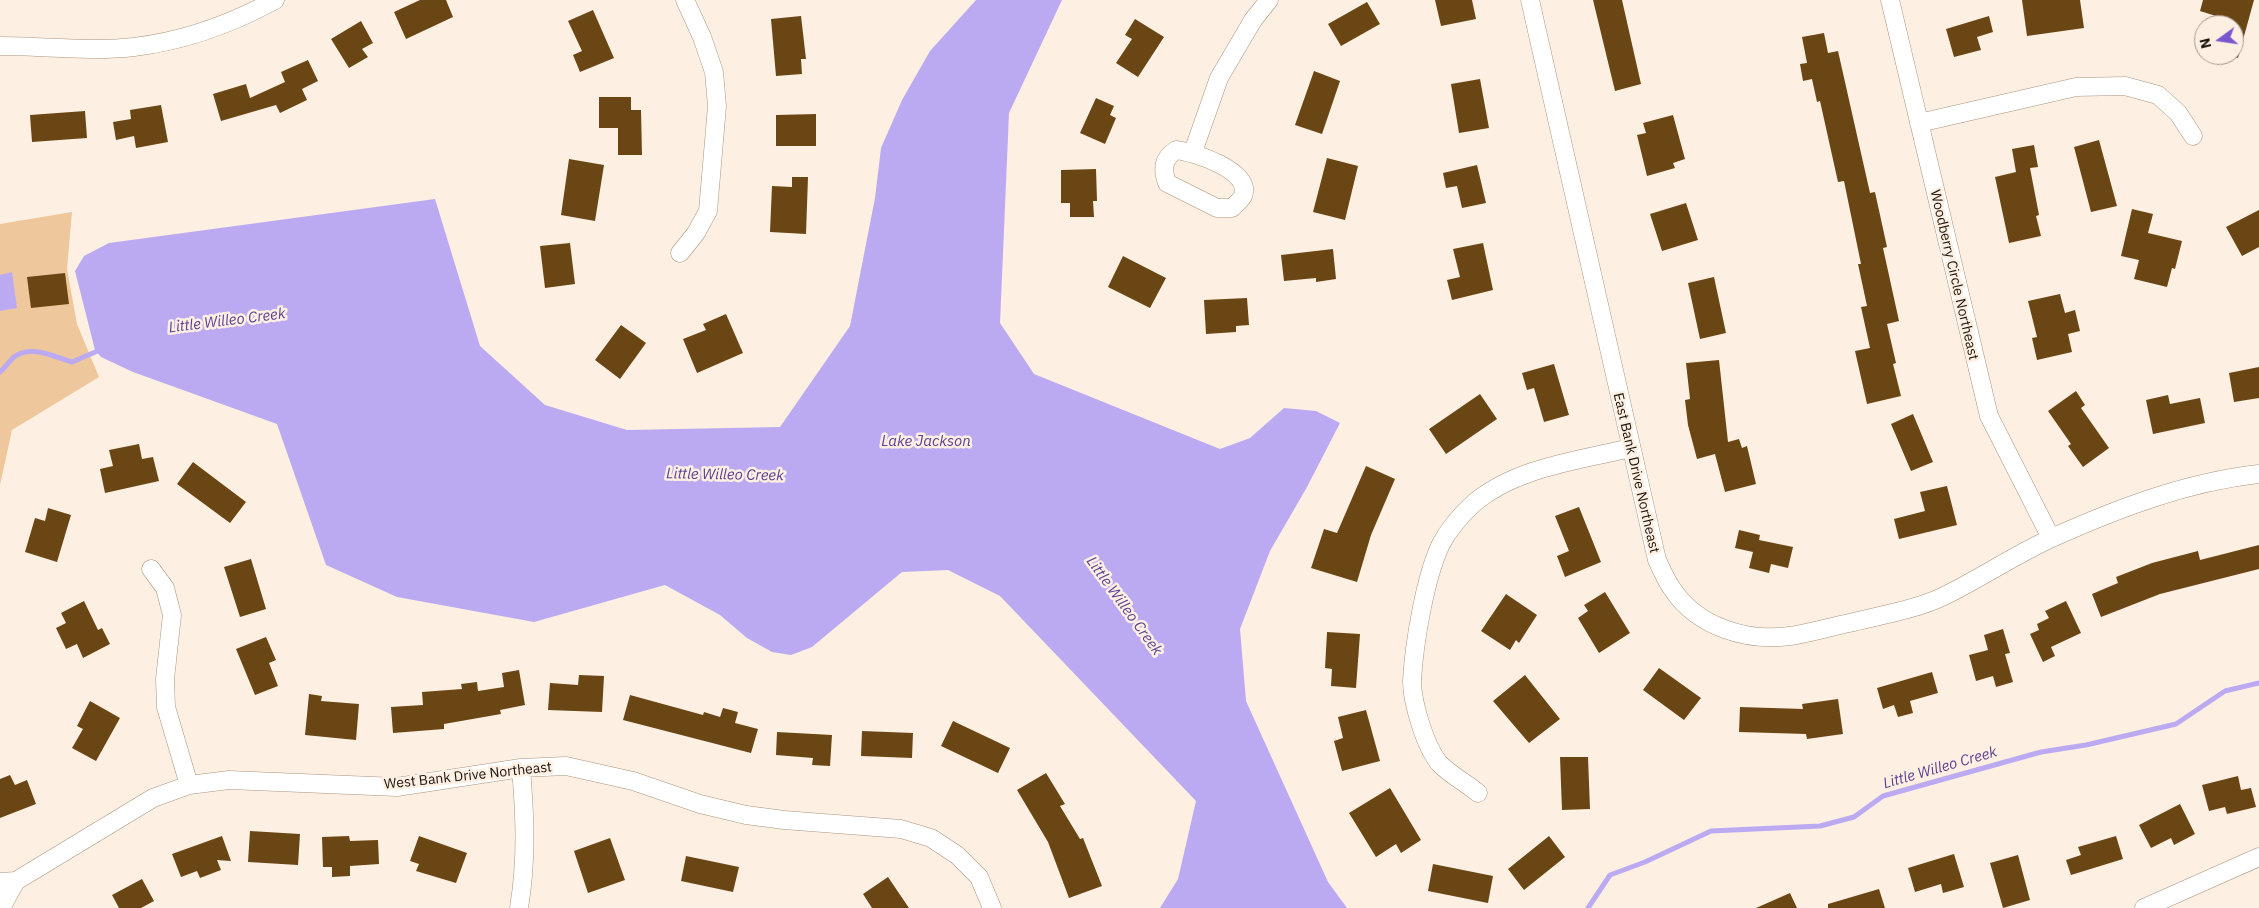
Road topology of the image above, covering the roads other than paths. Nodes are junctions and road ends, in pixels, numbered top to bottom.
1 (274, 0) edge
2 (684, 0) edge
3 (1269, 0) edge
4 (1530, 0) edge
5 (1890, 0) edge
6 (0, 46) edge
7 (1919, 122) junction
8 (2193, 136) dead end
9 (1193, 152) dead end
10 (680, 252) dead end
11 (1630, 448) junction
12 (2259, 474) edge
13 (2050, 538) junction
14 (151, 568) dead end
15 (521, 768) junction
16 (188, 785) junction
17 (1478, 793) dead end
18 (2259, 858) edge
19 (8, 881) edge
20 (1, 908) edge
21 (519, 908) edge
22 (992, 908) edge
23 (2144, 908) edge

1 - 6 street
2 - 10 street
3 - 9 street
4 - 11 street, East Bank Drive Northeast
5 - 7 street, Woodberry Circle Northeast
7 - 8 street
7 - 13 street, Woodberry Circle Northeast
11 - 13 street, East Bank Drive Northeast
11 - 17 street
12 - 13 street, East Bank Drive Northeast
14 - 16 street
15 - 16 street, West Bank Drive Northeast
15 - 21 street
15 - 22 street, West Bank Drive Northeast
16 - 19 street, West Bank Drive Northeast
18 - 23 street
19 - 20 street, West Bank Drive Northeast

